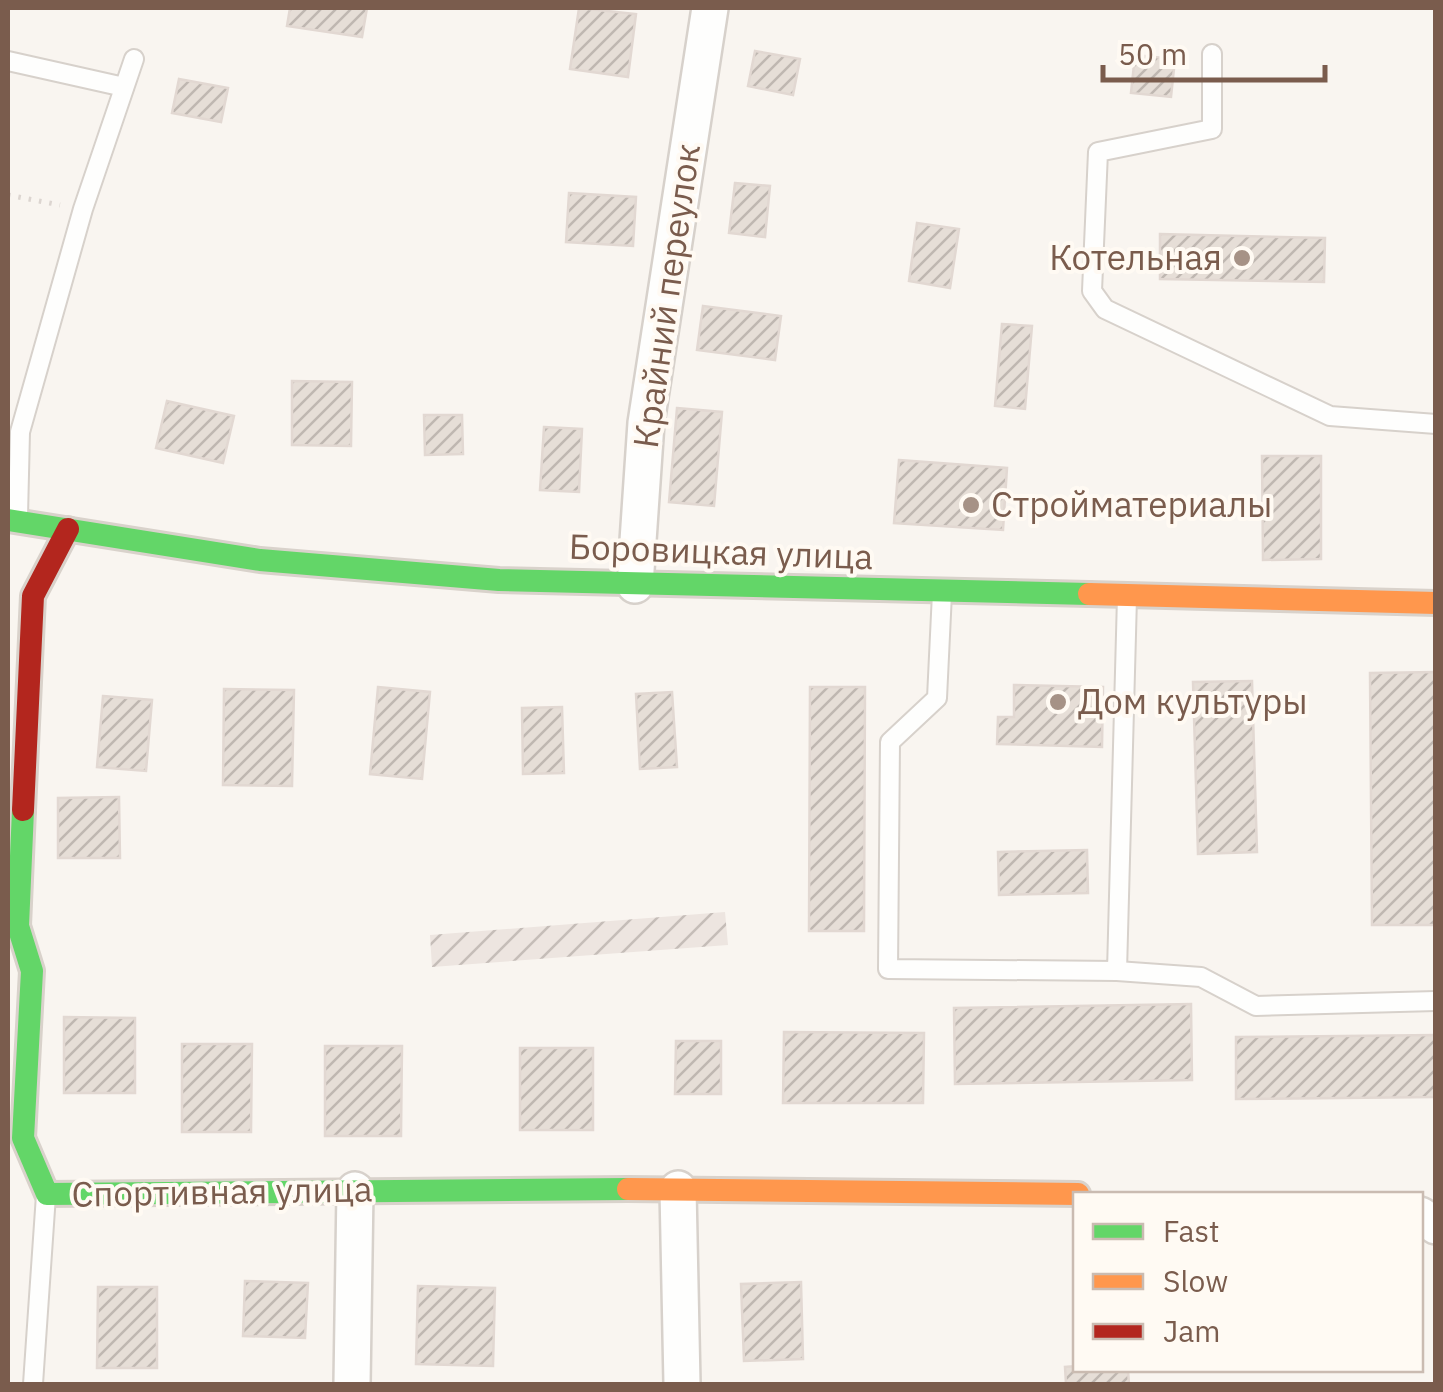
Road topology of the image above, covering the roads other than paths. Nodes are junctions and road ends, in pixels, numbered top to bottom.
1 (710, 8) edge
2 (1212, 54) dead end
3 (134, 59) dead end
4 (8, 61) edge
5 (124, 88) junction
6 (1436, 424) edge
7 (13, 521) edge
8 (68, 530) junction
9 (635, 586) junction
10 (942, 593) junction
11 (33, 596) junction
12 (1128, 597) junction
13 (1436, 603) edge
14 (12, 608) dead end
15 (1116, 971) junction
16 (1436, 1001) edge
17 (678, 1189) junction
18 (356, 1190) junction
19 (46, 1194) junction
20 (1073, 1194) edge
21 (33, 1384) edge
22 (352, 1384) edge
23 (682, 1384) edge

1 - 9 street, Крайний переулок
2 - 6 lane
3 - 5 lane
4 - 5 lane
5 - 7 lane
7 - 8 street, Боровицкая улица
8 - 9 street, Боровицкая улица
8 - 11 street, Спортивная улица
9 - 10 street, Боровицкая улица
10 - 12 street, Боровицкая улица
10 - 15 lane
11 - 14 lane
11 - 19 street, Спортивная улица
12 - 13 street, Боровицкая улица
12 - 15 lane
15 - 16 lane
17 - 18 street, Спортивная улица
17 - 20 street, Спортивная улица
17 - 23 street
18 - 19 street, Спортивная улица
18 - 22 street
19 - 21 lane

